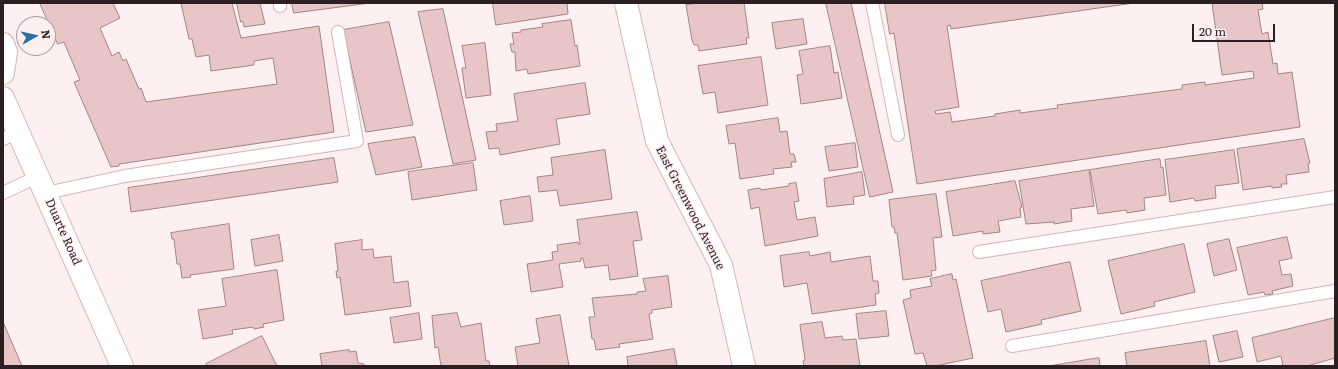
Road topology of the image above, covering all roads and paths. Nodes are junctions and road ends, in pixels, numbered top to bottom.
1 (626, 3) edge
2 (872, 3) edge
3 (338, 32) dead end
4 (3, 44) edge
5 (3, 72) edge
6 (3, 98) edge
7 (11, 135) edge
8 (898, 135) dead end
9 (43, 184) junction
10 (3, 193) edge
11 (1335, 197) edge
12 (979, 252) dead end
13 (1335, 291) edge
14 (1012, 346) dead end
15 (122, 366) edge
16 (744, 366) edge

1 - 16 street, East Greenwood Avenue
2 - 8 lane
3 - 9 lane
4 - 5 street
6 - 7 street, Duarte Road
7 - 9 street, Duarte Road
9 - 10 lane
9 - 15 street, Duarte Road
11 - 12 lane
13 - 14 lane

